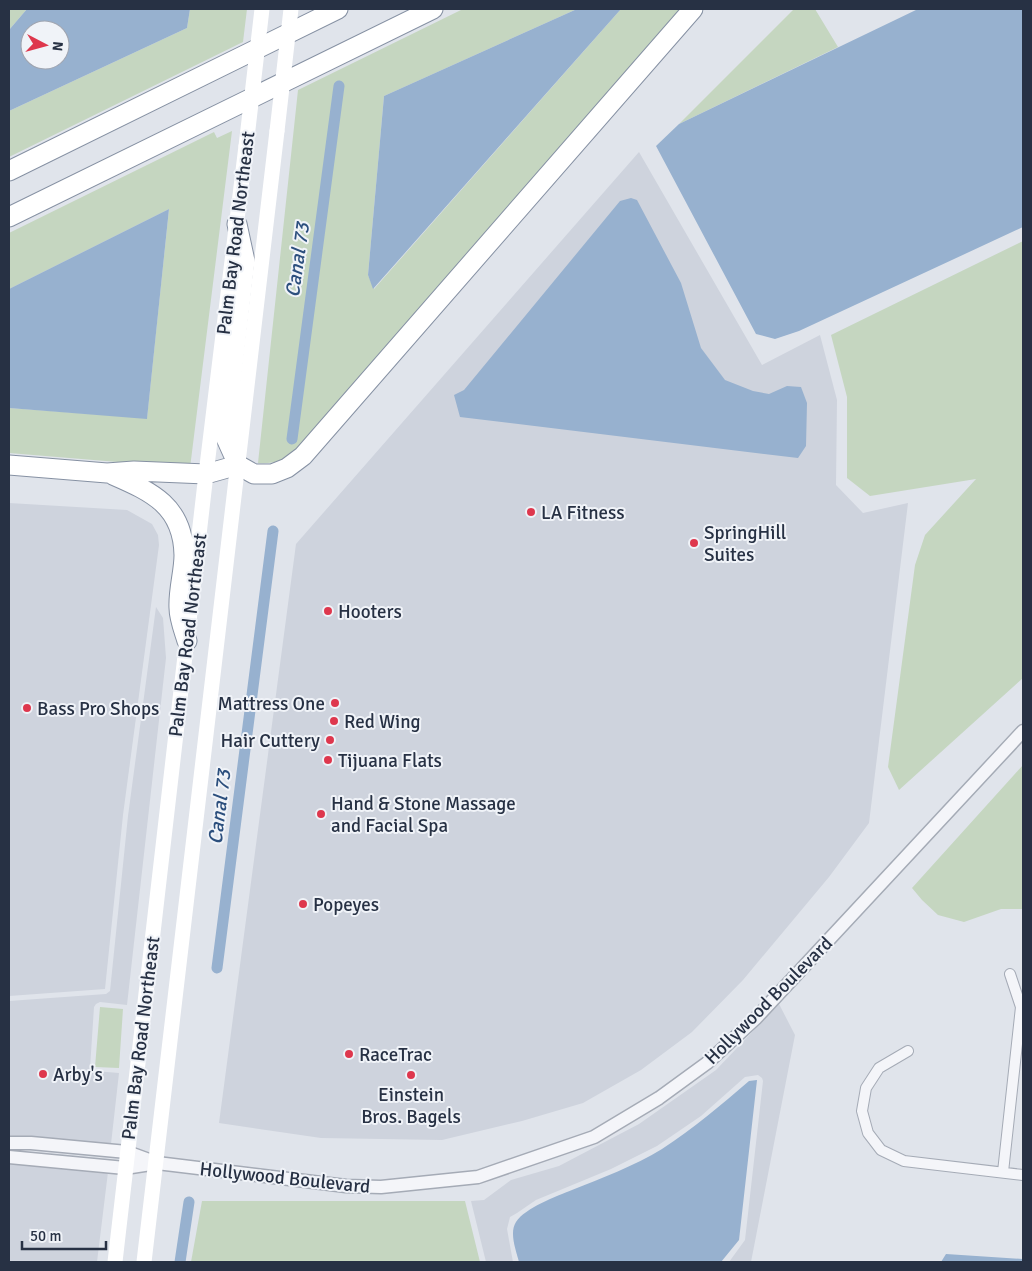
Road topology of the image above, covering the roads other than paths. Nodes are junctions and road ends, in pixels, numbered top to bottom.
1 (262, 9) edge
2 (291, 9) edge
3 (338, 9) edge
4 (433, 9) edge
5 (693, 9) edge
6 (9, 171) edge
7 (9, 216) edge
8 (236, 224) junction
9 (9, 465) edge
10 (238, 466) junction
11 (107, 473) junction
12 (206, 474) junction
13 (186, 641) junction
14 (1023, 731) edge
15 (1010, 974) dead end
16 (908, 1051) dead end
17 (9, 1143) edge
18 (127, 1152) junction
19 (9, 1157) edge
20 (157, 1163) junction
21 (125, 1168) junction
22 (1003, 1172) junction
23 (1023, 1175) edge
24 (115, 1262) edge
25 (144, 1262) edge

1 - 8 main road, Palm Bay Road Northeast, bridge
2 - 10 main road, Palm Bay Road Northeast, bridge
3 - 6 highway
4 - 7 highway
5 - 10 highway
8 - 10 highway
8 - 12 main road, Palm Bay Road Northeast
9 - 11 highway
10 - 12 highway
10 - 20 main road, Palm Bay Road Northeast
11 - 12 highway
11 - 13 highway
12 - 13 main road, Palm Bay Road Northeast
13 - 18 main road, Palm Bay Road Northeast
14 - 20 street, Hollywood Boulevard
15 - 22 street
16 - 22 street
17 - 18 street
18 - 20 street
18 - 21 main road, Palm Bay Road Northeast
19 - 21 street, Hollywood Boulevard
20 - 21 street, Hollywood Boulevard
20 - 25 main road, Palm Bay Road Northeast
21 - 24 main road, Palm Bay Road Northeast
22 - 23 street

